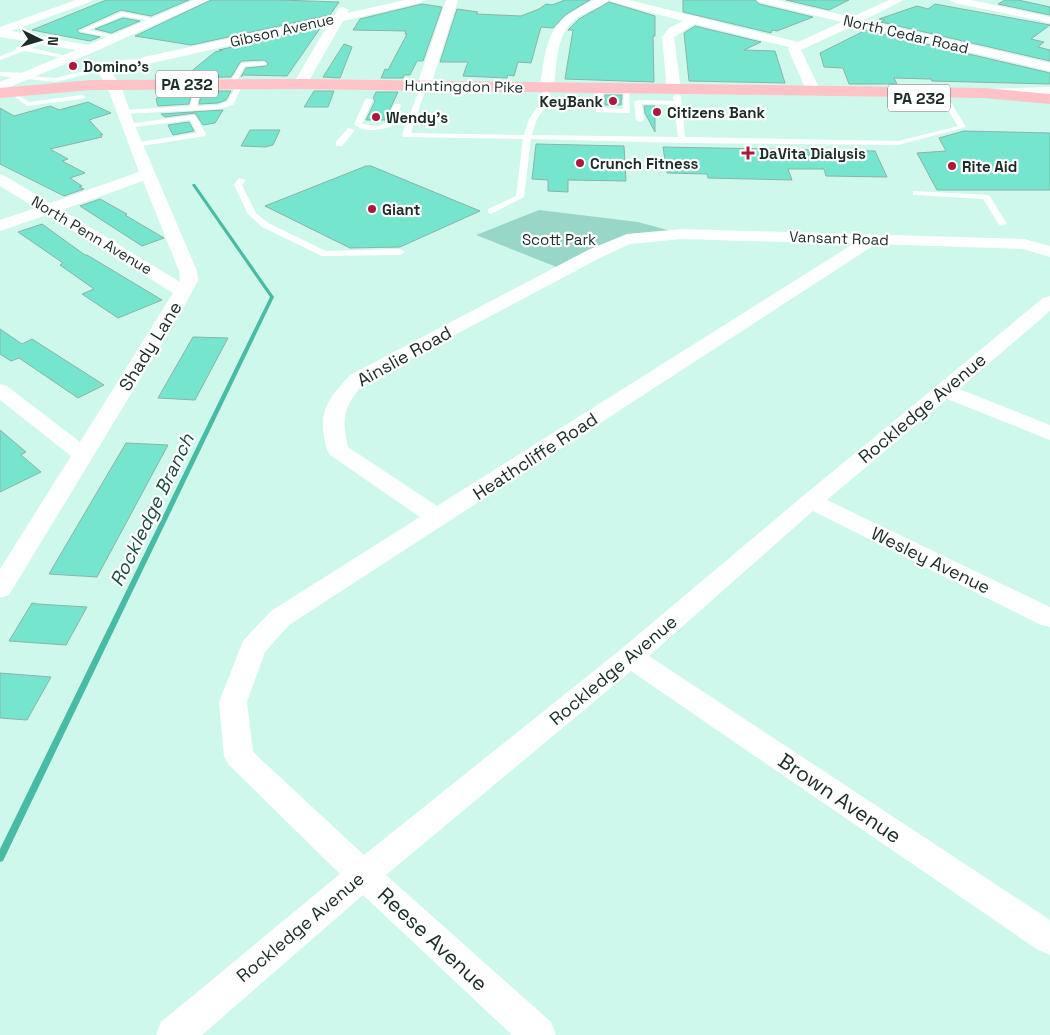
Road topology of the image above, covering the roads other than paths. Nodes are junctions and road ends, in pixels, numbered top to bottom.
1 (86, 0) edge
2 (203, 0) edge
3 (348, 0) edge
4 (420, 0) edge
5 (452, 0) edge
6 (603, 0) edge
7 (616, 0) edge
8 (763, 0) edge
9 (898, 0) edge
10 (955, 0) edge
11 (339, 18) junction
12 (157, 20) junction
13 (693, 20) junction
14 (1050, 20) edge
15 (851, 21) junction
16 (0, 32) edge
17 (117, 37) junction
18 (44, 41) junction
19 (798, 46) junction
20 (24, 49) junction
21 (69, 57) junction
22 (0, 58) edge
23 (264, 64) dead end
24 (106, 65) junction
25 (1050, 67) edge
26 (26, 76) junction
27 (199, 84) junction
28 (236, 84) junction
29 (300, 84) junction
30 (424, 85) junction
31 (1, 87) edge
32 (547, 88) junction
33 (600, 88) junction
34 (627, 89) junction
35 (1050, 91) edge
36 (814, 92) junction
37 (984, 93) junction
38 (17, 96) junction
39 (82, 96) dead end
40 (676, 96) junction
41 (944, 98) junction
42 (1050, 99) edge
43 (369, 100) dead end
44 (397, 106) dead end
45 (1050, 106) edge
46 (193, 108) junction
47 (126, 119) junction
48 (640, 120) dead end
49 (352, 130) dead end
50 (528, 138) junction
51 (682, 141) junction
52 (339, 144) dead end
53 (136, 145) junction
54 (148, 174) junction
55 (0, 179) edge
56 (242, 180) dead end
57 (916, 193) dead end
58 (49, 209) junction
59 (491, 211) dead end
60 (1003, 224) dead end
61 (0, 226) edge
62 (627, 239) joint
63 (872, 239) junction
64 (400, 252) dead end
65 (1050, 252) edge
66 (184, 292) junction
67 (1050, 302) edge
68 (0, 390) edge
69 (944, 390) junction
70 (1050, 433) edge
71 (83, 454) junction
72 (811, 501) junction
73 (438, 518) junction
74 (0, 589) edge
75 (1050, 618) edge
76 (630, 657) junction
77 (232, 702) joint
78 (362, 874) junction
79 (1050, 939) edge
80 (174, 1035) edge
81 (538, 1035) edge

1 - 16 street
2 - 12 street
3 - 11 street
4 - 11 street, Gibson Avenue
5 - 30 street
6 - 32 street
7 - 13 street
8 - 15 street, North Cedar Road
9 - 15 street
10 - 14 street
11 - 24 street, Gibson Avenue
11 - 29 street
12 - 17 street
12 - 17 lane
13 - 19 street
13 - 40 street
15 - 19 street
15 - 25 street, North Cedar Road
16 - 18 street
17 - 24 street
18 - 20 lane
18 - 24 street
19 - 36 street
20 - 21 lane
20 - 22 lane
21 - 24 street
21 - 26 street
23 - 28 lane
24 - 26 lane
24 - 27 main road, Huntingdon Pike / PA 232
24 - 31 main road, Huntingdon Pike / PA 232
24 - 38 main road, Huntingdon Pike / PA 232
24 - 47 street, Shady Lane
26 - 31 street
27 - 28 main road, Huntingdon Pike / PA 232
27 - 46 lane
28 - 29 main road, Huntingdon Pike / PA 232
28 - 46 lane
29 - 30 main road, Huntingdon Pike / PA 232
30 - 32 main road, Huntingdon Pike / PA 232
30 - 50 lane
31 - 38 main road, Huntingdon Pike / PA 232
32 - 33 main road, Huntingdon Pike / PA 232
32 - 50 lane
33 - 34 main road, Huntingdon Pike / PA 232
33 - 34 lane
34 - 40 main road, Huntingdon Pike / PA 232
35 - 37 street
36 - 37 main road, Huntingdon Pike / PA 232
36 - 40 main road, Huntingdon Pike / PA 232
36 - 41 main road, Huntingdon Pike / PA 232
37 - 42 main road, Huntingdon Pike / PA 232
38 - 39 lane
40 - 48 lane
40 - 51 lane
41 - 45 main road, Huntingdon Pike / PA 232
41 - 51 lane
43 - 44 lane
46 - 47 lane
47 - 53 street, Shady Lane
47 - 53 lane
49 - 52 lane
50 - 51 lane
50 - 59 lane
53 - 54 street, Shady Lane
54 - 58 street
54 - 66 street, Shady Lane
55 - 58 street, North Penn Avenue
56 - 64 lane
57 - 60 lane
58 - 61 street
58 - 66 street, North Penn Avenue
62 - 63 street, Vansant Road
62 - 73 street, Ainslie Road
63 - 65 street, Vansant Road
63 - 73 street, Heathcliffe Road
66 - 71 street, Shady Lane
67 - 69 street, Rockledge Avenue
68 - 71 street
69 - 70 street
69 - 72 street, Rockledge Avenue
71 - 74 street, Shady Lane
72 - 75 street, Wesley Avenue
72 - 76 street, Rockledge Avenue
73 - 77 street, Heathcliffe Road
76 - 78 street, Rockledge Avenue
76 - 79 street, Brown Avenue
77 - 78 street, Reese Avenue
78 - 80 street, Rockledge Avenue
78 - 81 street, Reese Avenue

